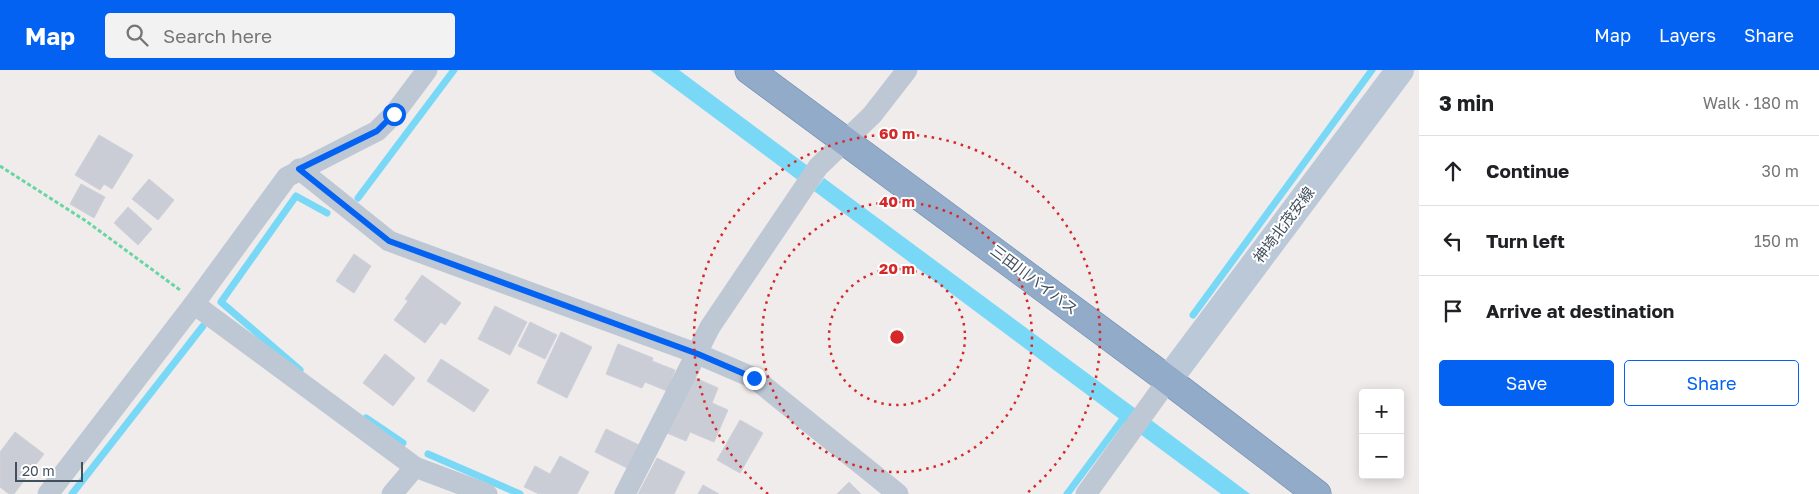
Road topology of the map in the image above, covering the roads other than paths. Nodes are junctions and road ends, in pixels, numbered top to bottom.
1 (427, 70) edge
2 (749, 70) edge
3 (908, 70) edge
4 (1400, 70) edge
5 (846, 141) junction
6 (299, 169) junction
7 (194, 304) junction
8 (698, 354) junction
9 (1168, 380) junction
10 (414, 467) junction
11 (48, 494) edge
12 (392, 494) edge
13 (487, 494) edge
14 (625, 494) edge
15 (898, 494) edge
16 (1086, 494) edge
17 (1316, 494) edge

1 - 6 street
2 - 5 highway, 三田川バイパス
3 - 5 street
4 - 9 main road, 神埼北茂安線
5 - 8 street
5 - 9 highway, 三田川バイパス
6 - 7 street
6 - 8 street
7 - 10 street
7 - 11 street
8 - 14 street
8 - 15 street
9 - 16 street
9 - 17 highway, 三田川バイパス
10 - 12 street
10 - 13 street

